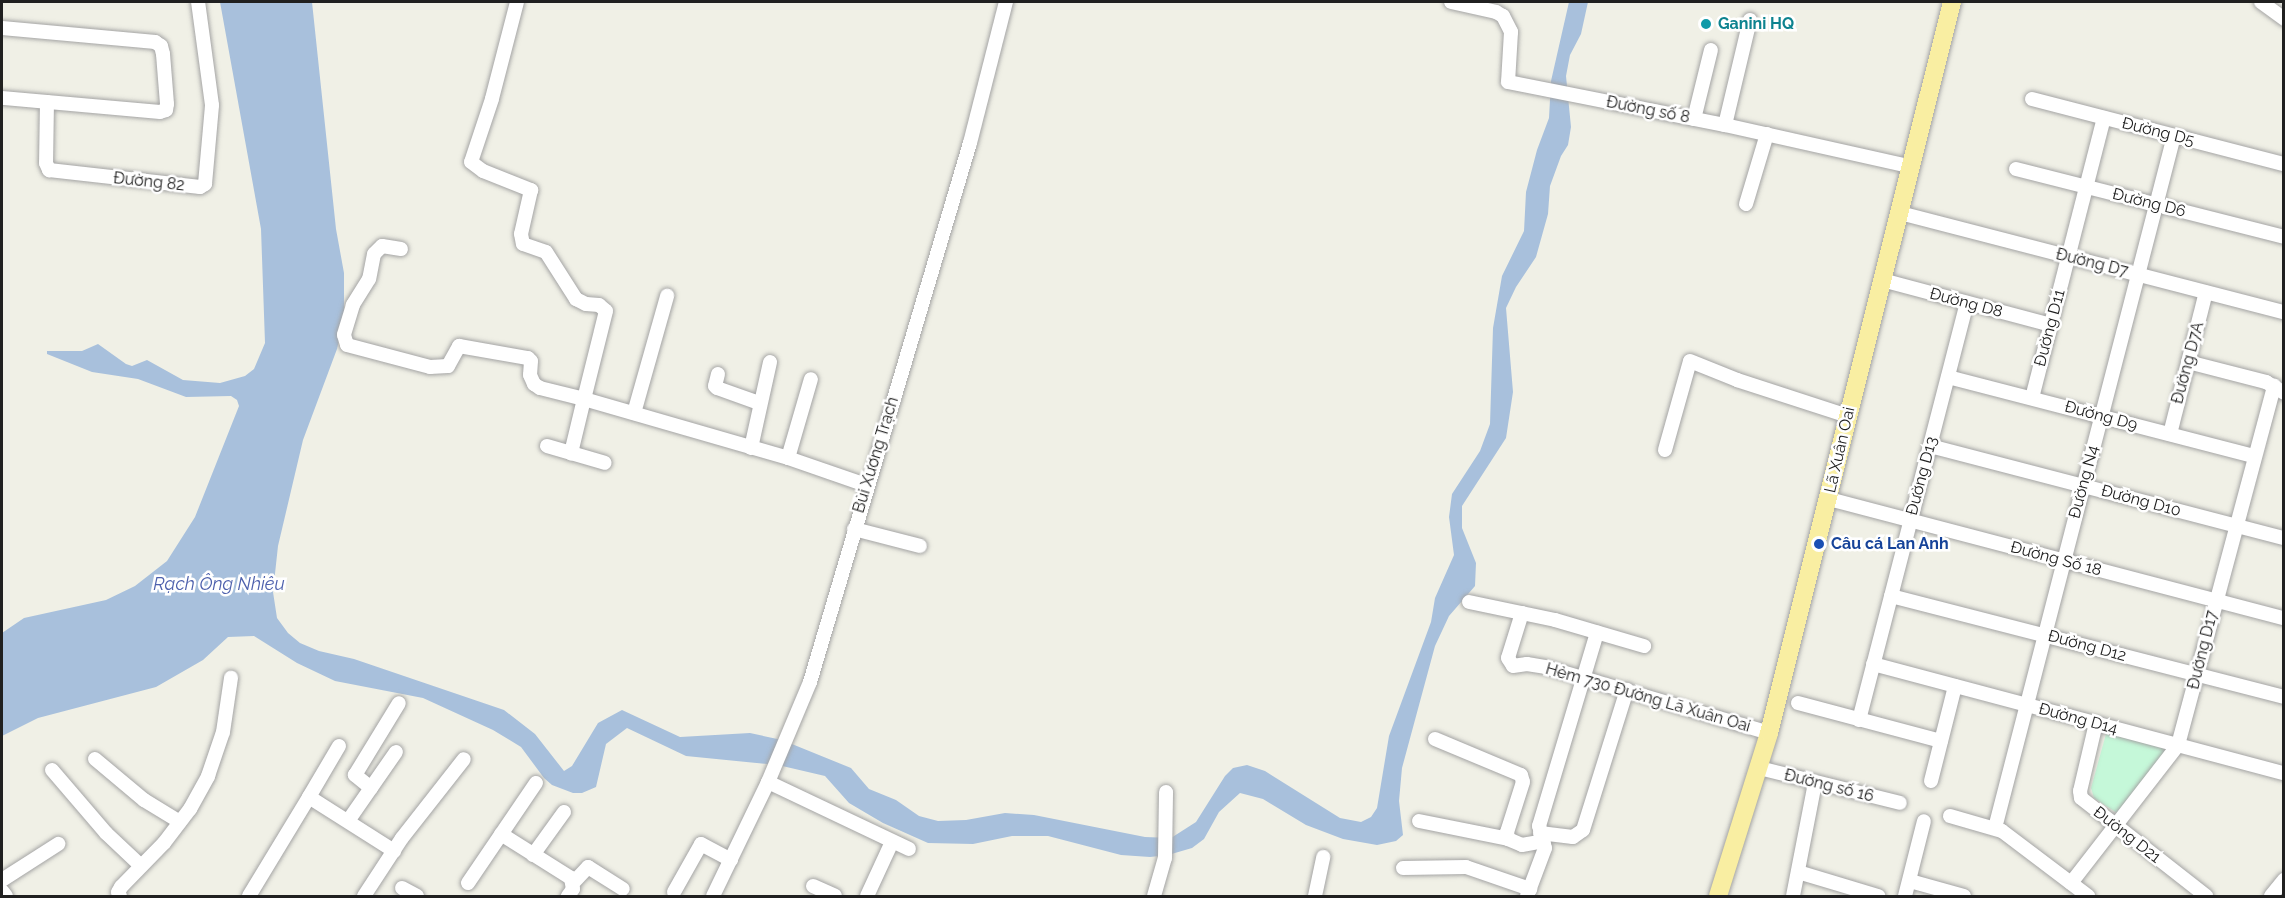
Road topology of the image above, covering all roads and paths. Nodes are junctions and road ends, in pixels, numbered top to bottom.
1 (198, 2) edge
2 (517, 2) edge
3 (1006, 2) edge
4 (1451, 2) edge
5 (1952, 2) edge
6 (2261, 2) edge
7 (2283, 19) edge
8 (1750, 20) dead end
9 (2, 28) edge
10 (1711, 50) dead end
11 (2, 98) edge
12 (2032, 99) dead end
13 (47, 102) junction
14 (2104, 118) junction
15 (1694, 119) junction
16 (1725, 125) junction
17 (1767, 134) junction
18 (2174, 136) junction
19 (2283, 164) edge
20 (1909, 166) junction
21 (2016, 169) dead end
22 (2087, 187) junction
23 (1746, 204) dead end
24 (2156, 205) junction
25 (1900, 213) junction
26 (2283, 237) edge
27 (401, 249) dead end
28 (2069, 257) junction
29 (2138, 274) junction
30 (1882, 280) junction
31 (2206, 292) junction
32 (667, 296) dead end
33 (1967, 303) junction
34 (2283, 312) edge
35 (2051, 326) junction
36 (770, 362) dead end
37 (2188, 362) junction
38 (718, 374) dead end
39 (1948, 376) junction
40 (812, 379) dead end
41 (2278, 389) edge
42 (2032, 398) junction
43 (584, 399) junction
44 (759, 403) junction
45 (634, 413) junction
46 (1848, 416) junction
47 (2101, 417) junction
48 (2170, 434) junction
49 (547, 446) dead end
50 (1930, 446) junction
51 (751, 448) junction
52 (1665, 450) dead end
53 (571, 453) junction
54 (2254, 456) junction
55 (788, 458) junction
56 (605, 463) dead end
57 (866, 486) junction
58 (2083, 486) junction
59 (1829, 499) junction
60 (1910, 521) junction
61 (2236, 526) junction
62 (854, 529) junction
63 (2283, 538) edge
64 (920, 546) dead end
65 (2064, 561) junction
66 (1891, 596) junction
67 (2216, 600) junction
68 (1469, 602) dead end
69 (1522, 613) junction
70 (2283, 618) edge
71 (1596, 633) junction
72 (2045, 635) junction
73 (1644, 646) dead end
74 (1873, 664) junction
75 (2197, 675) junction
76 (231, 678) dead end
77 (1583, 678) junction
78 (1955, 686) junction
79 (1627, 690) junction
80 (2283, 698) edge
81 (399, 703) dead end
82 (1798, 704) dead end
83 (2027, 705) junction
84 (1859, 720) junction
85 (2096, 723) junction
86 (1769, 733) junction
87 (1435, 739) dead end
88 (1941, 741) junction
89 (2178, 745) junction
90 (339, 746) dead end
91 (396, 752) dead end
92 (96, 759) dead end
93 (464, 759) dead end
94 (1759, 768) junction
95 (52, 770) dead end
96 (2283, 773) edge
97 (771, 778) junction
98 (1931, 781) dead end
99 (536, 783) dead end
100 (1815, 783) junction
101 (371, 788) junction
102 (1166, 792) dead end
103 (309, 797) junction
104 (1900, 803) dead end
105 (564, 812) dead end
106 (1950, 816) dead end
107 (348, 821) junction
108 (1419, 821) dead end
109 (1924, 821) dead end
110 (180, 822) junction
111 (2115, 827) junction
112 (1995, 828) junction
113 (501, 834) junction
114 (1542, 837) junction
115 (1508, 839) junction
116 (892, 842) junction
117 (58, 844) dead end
118 (909, 849) dead end
119 (394, 851) junction
120 (534, 855) junction
121 (1323, 857) dead end
122 (731, 860) junction
123 (141, 866) junction
124 (1403, 868) dead end
125 (1798, 872) junction
126 (2, 880) edge
127 (2283, 880) edge
128 (1910, 881) junction
129 (468, 883) dead end
130 (573, 883) junction
131 (2071, 884) junction
132 (813, 886) dead end
133 (402, 888) dead end
134 (623, 889) dead end
135 (2, 891) edge
136 (674, 892) dead end
137 (1846, 892) edge
138 (1528, 893) edge
139 (119, 894) edge
140 (6, 897) edge
141 (249, 897) edge
142 (364, 897) edge
143 (417, 897) edge
144 (568, 897) edge
145 (713, 897) edge
146 (835, 897) edge
147 (867, 897) edge
148 (1154, 897) edge
149 (1315, 897) edge
150 (1718, 897) edge
151 (1793, 897) edge
152 (1878, 897) edge
153 (1905, 897) edge
154 (1964, 897) edge
155 (2088, 897) edge
156 (2206, 897) edge
157 (2271, 897) edge

1 - 13 street, Đường 82
2 - 43 street
3 - 57 street, Bùi Xương Trạch
4 - 15 street, Đường số 8
5 - 20 main road, Lã Xuân Oai
6 - 7 street
8 - 16 street
9 - 13 street
10 - 15 street
11 - 13 street
12 - 14 street, Đường D5
14 - 18 street, Đường D5
14 - 22 street, Đường D11
15 - 16 street, Đường số 8
16 - 17 street, Đường số 8
17 - 20 street, Đường số 8
17 - 23 street
18 - 19 street, Đường D5
18 - 24 street, Đường N4
20 - 25 main road, Lã Xuân Oai
21 - 22 street, Đường D6
22 - 24 street, Đường D6
22 - 28 street, Đường D11
24 - 26 street, Đường D6
24 - 29 street, Đường N4
25 - 28 street, Đường D7
25 - 30 main road, Lã Xuân Oai
27 - 43 street
28 - 29 street, Đường D7
28 - 35 street, Đường D11
29 - 31 street, Đường D7
29 - 47 street, Đường N4
30 - 33 street, Đường D8
30 - 46 main road, Lã Xuân Oai
31 - 34 street, Đường D7
31 - 37 street, Đường D7A
32 - 45 street
33 - 35 street, Đường D8
33 - 39 street, Đường D13
35 - 42 street, Đường D11
36 - 44 street
37 - 41 street
37 - 48 street, Đường D7A
38 - 44 street
39 - 42 street, Đường D9
39 - 50 street, Đường D13
40 - 55 street
41 - 54 street, Đường D17
42 - 47 street, Đường D9
43 - 45 street
43 - 53 street
44 - 51 street
45 - 51 street
46 - 52 street
46 - 59 main road, Lã Xuân Oai
47 - 48 street, Đường D9
47 - 58 street, Đường N4
48 - 54 street, Đường D9
49 - 53 street
50 - 58 street, Đường D10
50 - 60 street, Đường D13
51 - 55 street
53 - 56 street
54 - 61 street, Đường D17
55 - 57 street
57 - 62 street, Bùi Xương Trạch
58 - 61 street, Đường D10
58 - 65 street, Đường N4
59 - 60 street, Đường Số 18
59 - 86 main road, Lã Xuân Oai
60 - 65 street, Đường Số 18
60 - 66 street, Đường D13
61 - 63 street, Đường D10
61 - 67 street, Đường D17
62 - 64 street
62 - 97 street, Bùi Xương Trạch
65 - 67 street, Đường Số 18
65 - 72 street, Đường N4
66 - 72 street, Đường D12
66 - 74 street, Đường D13
67 - 70 street, Đường Số 18
67 - 75 street, Đường D17
68 - 69 street
69 - 71 street
69 - 77 street, Hẻm 730 Đường Lã Xuân Oai
71 - 73 street
71 - 77 street
72 - 75 street, Đường D12
72 - 83 street, Đường N4
74 - 78 street, Đường D14
74 - 84 street, Đường D13
75 - 80 street, Đường D12
75 - 89 street, Đường D17
76 - 110 street
77 - 79 street, Hẻm 730 Đường Lã Xuân Oai
77 - 114 street
78 - 83 street, Đường D14
78 - 88 street
79 - 86 street, Hẻm 730 Đường Lã Xuân Oai
79 - 114 street
81 - 101 street
82 - 84 street
83 - 85 street, Đường D14
83 - 112 street, Đường N4
84 - 88 street
85 - 89 street, Đường D14
85 - 111 street, Đường D21
86 - 94 main road, Lã Xuân Oai
87 - 115 street
88 - 98 street
89 - 96 street, Đường D14
89 - 111 street, Đường D17
90 - 103 street
91 - 101 street
92 - 110 street
93 - 119 street
94 - 100 street, Đường số 16
94 - 150 main road, Lã Xuân Oai
95 - 123 street
97 - 116 street
97 - 122 street, Bùi Xương Trạch
99 - 113 street
100 - 104 street, Đường số 16
100 - 125 street
101 - 107 street
102 - 148 street
103 - 107 street
103 - 141 street
105 - 120 street
106 - 112 street
107 - 119 street
108 - 115 street
109 - 128 street
110 - 123 street
111 - 131 street, Đường D17
111 - 156 street, Đường D21
112 - 131 street
113 - 120 street
113 - 129 street
114 - 115 street
114 - 138 street
116 - 118 street
116 - 147 street
117 - 126 street
119 - 142 street
120 - 130 street
121 - 149 street
122 - 136 street
122 - 145 street, Bùi Xương Trạch
123 - 139 street
124 - 138 street
125 - 137 street
125 - 151 street
127 - 157 street
128 - 153 street
128 - 154 street
130 - 134 street
130 - 144 street
131 - 155 street
132 - 146 street
133 - 143 street
135 - 140 street
137 - 152 street

